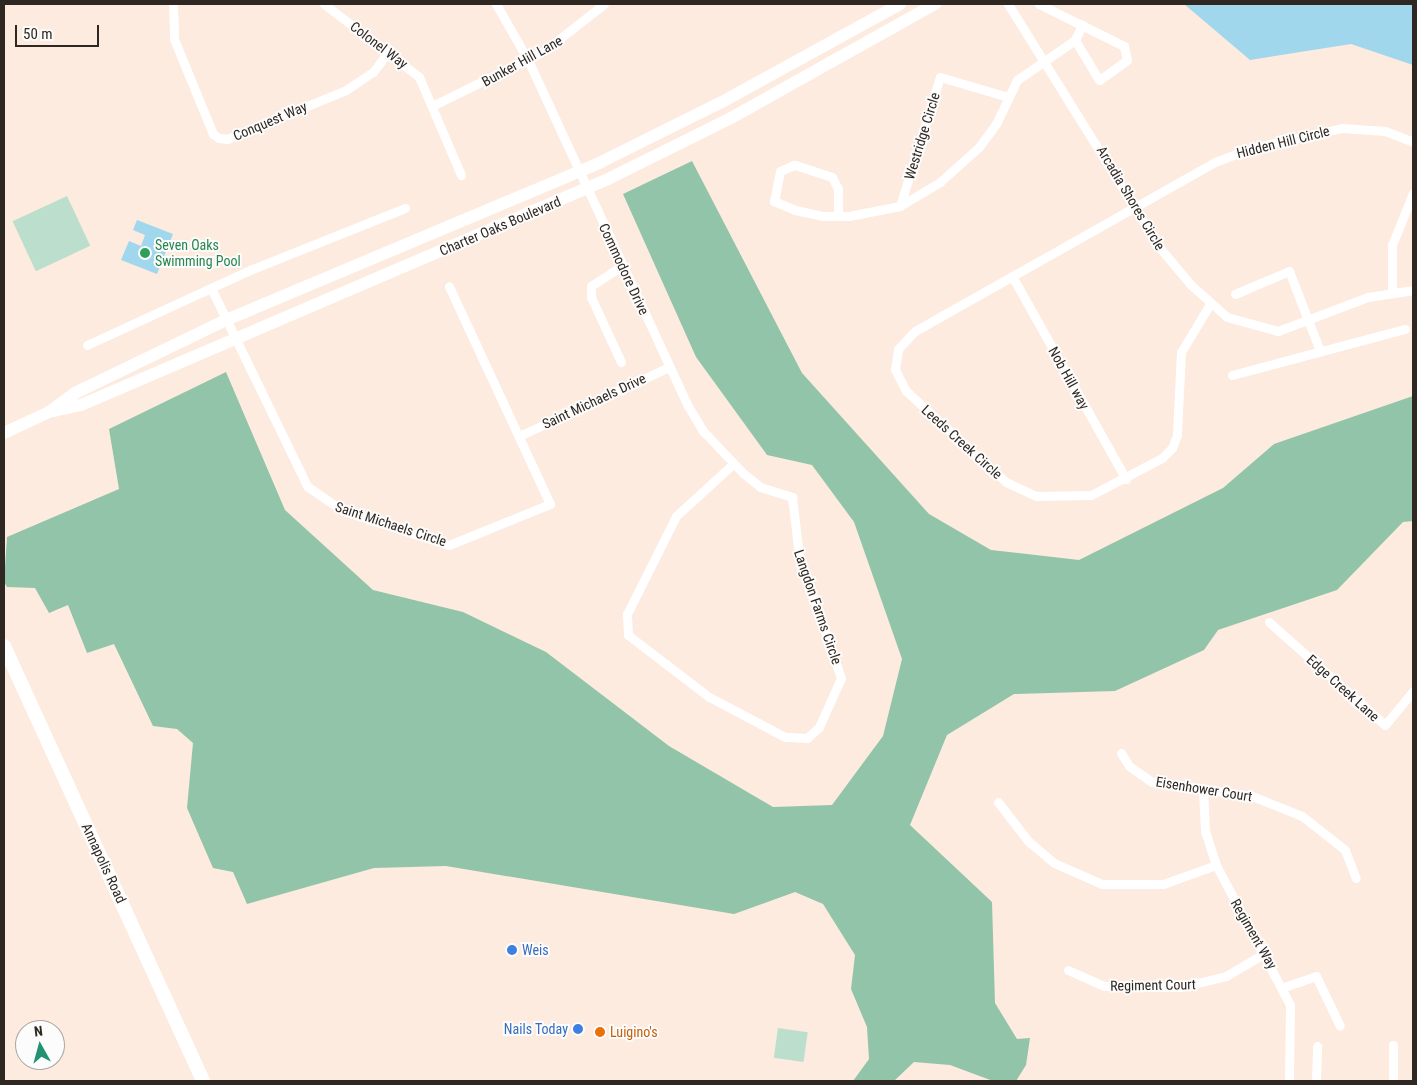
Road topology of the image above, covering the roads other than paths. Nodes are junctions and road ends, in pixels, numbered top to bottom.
1 (173, 4) edge
2 (324, 4) edge
3 (496, 4) edge
4 (604, 4) edge
5 (900, 4) edge
6 (935, 4) edge
7 (1008, 4) edge
8 (1039, 4) edge
9 (1082, 25) junction
10 (1075, 40) junction
11 (388, 52) junction
12 (1045, 59) junction
13 (528, 60) junction
14 (1008, 97) junction
15 (432, 106) junction
16 (1413, 142) edge
17 (579, 172) junction
18 (461, 176) dead end
19 (587, 189) junction
20 (1413, 192) edge
21 (900, 206) junction
22 (1134, 207) junction
23 (405, 208) dead end
24 (838, 216) junction
25 (622, 266) junction
26 (1012, 276) junction
27 (449, 286) dead end
28 (210, 288) junction
29 (1413, 290) edge
30 (1392, 291) junction
31 (1234, 294) dead end
32 (1210, 304) junction
33 (226, 320) junction
34 (1311, 322) junction
35 (1405, 329) dead end
36 (234, 337) junction
37 (87, 345) dead end
38 (1320, 352) junction
39 (621, 362) dead end
40 (669, 367) junction
41 (1232, 375) dead end
42 (50, 412) junction
43 (4, 433) edge
44 (519, 436) junction
45 (733, 464) junction
46 (1126, 479) junction
47 (792, 497) joint
48 (1269, 622) dead end
49 (4, 646) edge
50 (1413, 691) edge
51 (1121, 753) dead end
52 (1203, 789) junction
53 (998, 802) dead end
54 (1216, 865) junction
55 (1356, 878) dead end
56 (1265, 953) junction
57 (1068, 970) dead end
58 (1284, 987) junction
59 (1340, 1026) dead end
60 (1393, 1045) dead end
61 (1316, 1046) dead end
62 (203, 1081) edge
63 (1289, 1081) edge
64 (1316, 1081) edge
65 (1393, 1081) edge

1 - 11 street, Conquest Way
2 - 11 street, Colonel Way
3 - 13 street, Commodore Drive
4 - 13 street, Bunker Hill Lane
5 - 17 street, Charter Oaks Boulevard
6 - 19 street, Charter Oaks Boulevard
7 - 12 street, Arcadia Shores Circle
8 - 9 street
9 - 10 street
9 - 10 street
10 - 12 street, Westridge Circle
11 - 15 street, Colonel Way
12 - 14 street, Westridge Circle
12 - 22 street, Arcadia Shores Circle
13 - 15 street, Bunker Hill Lane
13 - 17 street, Commodore Drive
14 - 21 street, Westridge Circle
14 - 21 street, Westridge Circle
15 - 18 street, Colonel Way
16 - 22 street, Hidden Hill Circle
17 - 19 street, Commodore Drive
17 - 33 street, Charter Oaks Boulevard
19 - 25 street, Commodore Drive
19 - 36 street, Charter Oaks Boulevard
20 - 30 street
21 - 24 street, Westridge Circle
22 - 26 street, Leeds Creek Circle
22 - 32 street, Arcadia Shores Circle
23 - 28 street
24 - 24 street, Westridge Circle
25 - 39 street
25 - 40 street, Commodore Drive
26 - 46 street, Nob Hill way
26 - 46 street, Leeds Creek Circle
27 - 44 street, Saint Michaels Circle
28 - 33 street
28 - 37 street
29 - 30 street, Arcadia Shores Circle
30 - 34 street, Arcadia Shores Circle
31 - 34 street
32 - 34 street, Arcadia Shores Circle
32 - 46 street, Leeds Creek Circle
33 - 36 street
33 - 42 street, Charter Oaks Boulevard
34 - 38 street
35 - 38 street
36 - 42 street, Charter Oaks Boulevard
36 - 44 street, Saint Michaels Circle
38 - 41 street
40 - 44 street, Saint Michaels Drive
40 - 45 street, Commodore Drive
42 - 43 street, Charter Oaks Boulevard
45 - 47 street, Commodore Drive
45 - 47 street, Langdon Farms Circle
48 - 50 street, Edge Creek Lane
49 - 62 main road, Annapolis Road
51 - 52 street, Eisenhower Court
52 - 54 street, Regiment Way
52 - 55 street, Eisenhower Court
53 - 54 street
54 - 56 street, Regiment Way
56 - 57 street, Regiment Court
56 - 58 street, Regiment Way
58 - 59 street
58 - 63 street, Regiment Way
60 - 65 street
61 - 64 street

